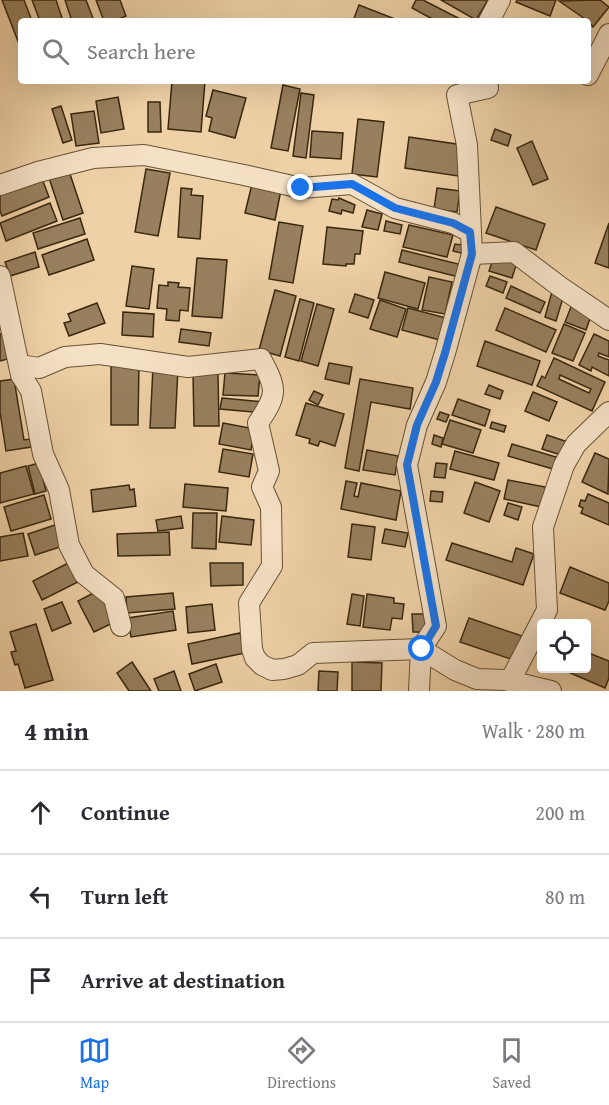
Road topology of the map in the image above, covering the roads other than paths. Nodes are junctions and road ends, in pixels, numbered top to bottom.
1 (500, 0) edge
2 (491, 18) edge
3 (609, 34) edge
4 (591, 69) edge
5 (487, 84) edge
6 (0, 185) edge
7 (470, 232) junction
8 (472, 254) junction
9 (0, 276) edge
10 (609, 320) edge
11 (20, 365) junction
12 (609, 412) edge
13 (121, 626) dead end
14 (422, 649) junction
15 (510, 681) junction
16 (419, 691) edge
17 (551, 691) edge

1 - 2 street
3 - 4 street
5 - 7 street
6 - 7 street
7 - 8 street
8 - 10 street
8 - 14 street
9 - 11 street
11 - 13 street
11 - 14 street
12 - 15 street
14 - 15 street
14 - 16 street
15 - 17 street

